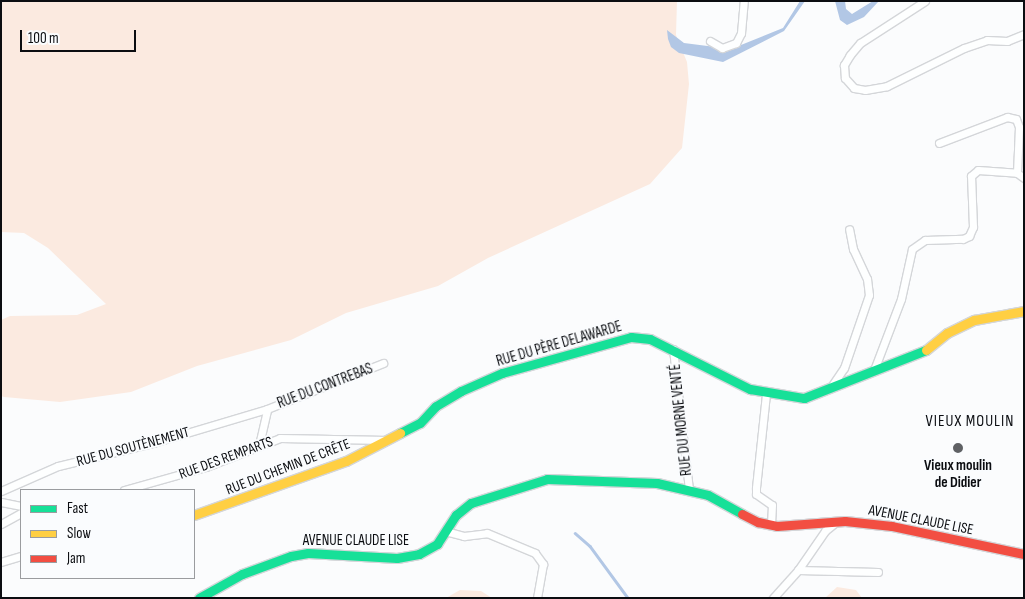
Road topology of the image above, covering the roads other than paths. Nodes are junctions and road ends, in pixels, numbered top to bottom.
1 (744, 1) edge
2 (925, 1) edge
3 (1024, 34) edge
4 (710, 41) dead end
5 (939, 143) dead end
6 (1016, 173) junction
7 (1024, 178) edge
8 (849, 229) dead end
9 (1024, 311) edge
10 (673, 349) junction
11 (383, 363) dead end
12 (874, 370) junction
13 (829, 389) junction
14 (766, 394) junction
15 (267, 408) junction
16 (389, 440) junction
17 (259, 445) junction
18 (128, 489) edge
19 (689, 490) junction
20 (1, 491) edge
21 (1, 502) edge
22 (20, 506) edge
23 (20, 514) edge
24 (195, 515) edge
25 (836, 522) junction
26 (1, 524) edge
27 (771, 524) junction
28 (445, 531) junction
29 (1024, 554) edge
30 (20, 556) edge
31 (1, 562) edge
32 (798, 570) junction
33 (878, 572) dead end
34 (199, 598) edge
35 (537, 598) edge
36 (773, 598) edge

1 - 4 street
2 - 3 street
5 - 6 street
6 - 7 street
6 - 12 street
8 - 13 street
9 - 12 street, RUE DU PÈRE DELAWARDE
10 - 14 street, RUE DU PÈRE DELAWARDE
10 - 16 street, RUE DU PÈRE DELAWARDE
10 - 19 street, RUE DU MORNE VENTÉ
11 - 15 street, RUE DU CONTREBAS
12 - 13 street, RUE DU PÈRE DELAWARDE
13 - 14 street, RUE DU PÈRE DELAWARDE
14 - 27 street
15 - 17 street
15 - 20 street, RUE DU SOUTÈNEMENT
16 - 17 street, RUE DES REMPARTS
16 - 24 street, RUE DU CHEMIN DE CRÊTE
17 - 18 street, RUE DES REMPARTS
19 - 27 street, AVENUE CLAUDE LISE
19 - 28 street, AVENUE CLAUDE LISE
21 - 22 street
23 - 26 street
25 - 27 street, AVENUE CLAUDE LISE
25 - 29 street, AVENUE CLAUDE LISE
25 - 32 street
28 - 34 street, AVENUE CLAUDE LISE
28 - 35 street
30 - 31 street
32 - 33 street
32 - 36 street

